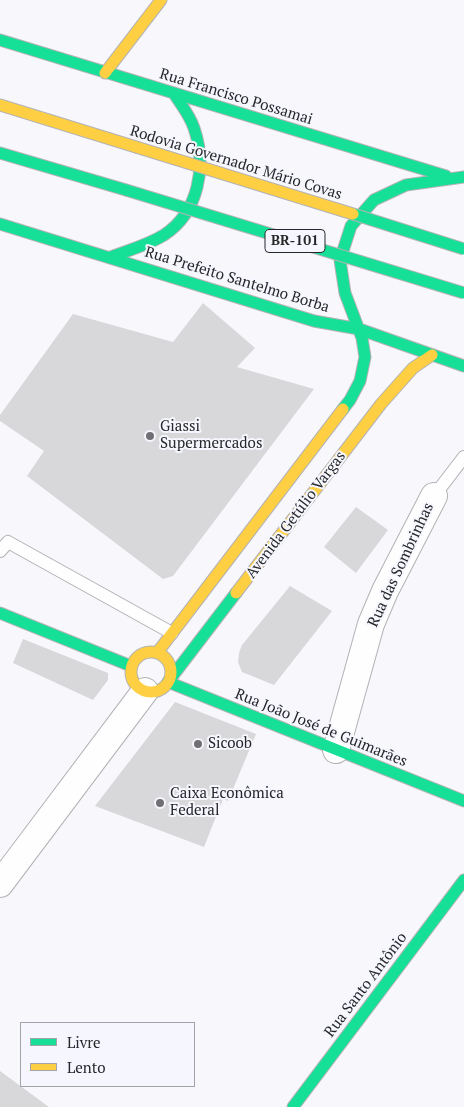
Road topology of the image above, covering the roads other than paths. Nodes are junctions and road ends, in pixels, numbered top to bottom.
1 (161, 0) edge
2 (0, 40) edge
3 (105, 73) junction
4 (175, 95) junction
5 (0, 105) edge
6 (0, 153) edge
7 (461, 179) edge
8 (0, 224) edge
9 (464, 249) edge
10 (111, 257) junction
11 (464, 293) edge
12 (359, 329) junction
13 (432, 355) junction
14 (464, 366) edge
15 (464, 457) edge
16 (434, 496) joint
17 (0, 551) edge
18 (0, 613) edge
19 (172, 632) junction
20 (157, 653) junction
21 (131, 666) junction
22 (156, 686) junction
23 (336, 750) junction
24 (464, 801) edge
25 (464, 880) edge
26 (0, 884) edge
27 (293, 1107) edge

1 - 3 main road
2 - 3 main road, Rua Francisco Possamai
3 - 4 main road, Rua Francisco Possamai
4 - 7 main road, Rua Francisco Possamai
4 - 10 main road
5 - 9 main road, Rodovia Governador Mário Covas, bridge
6 - 11 main road, BR-101, bridge
7 - 12 main road, Avenida Getúlio Vargas
8 - 10 main road, Rua Prefeito Santelmo Borba
10 - 12 main road, Rua Prefeito Santelmo Borba
12 - 13 main road, Rua Prefeito Santelmo Borba
12 - 19 main road, Avenida Getúlio Vargas
13 - 14 main road, Rua Prefeito Santelmo Borba
13 - 22 main road, Avenida Getúlio Vargas
15 - 16 lane
16 - 23 street, Rua das Sombrinhas
17 - 19 lane
18 - 21 main road
19 - 20 main road, Avenida Getúlio Vargas
20 - 21 main road
20 - 22 main road
21 - 22 main road
22 - 23 main road, Rua João José de Guimarães
22 - 26 street, Avenida Getúlio Vargas
23 - 24 main road, Rua João José de Guimarães
25 - 27 main road, Rua Santo Antônio

